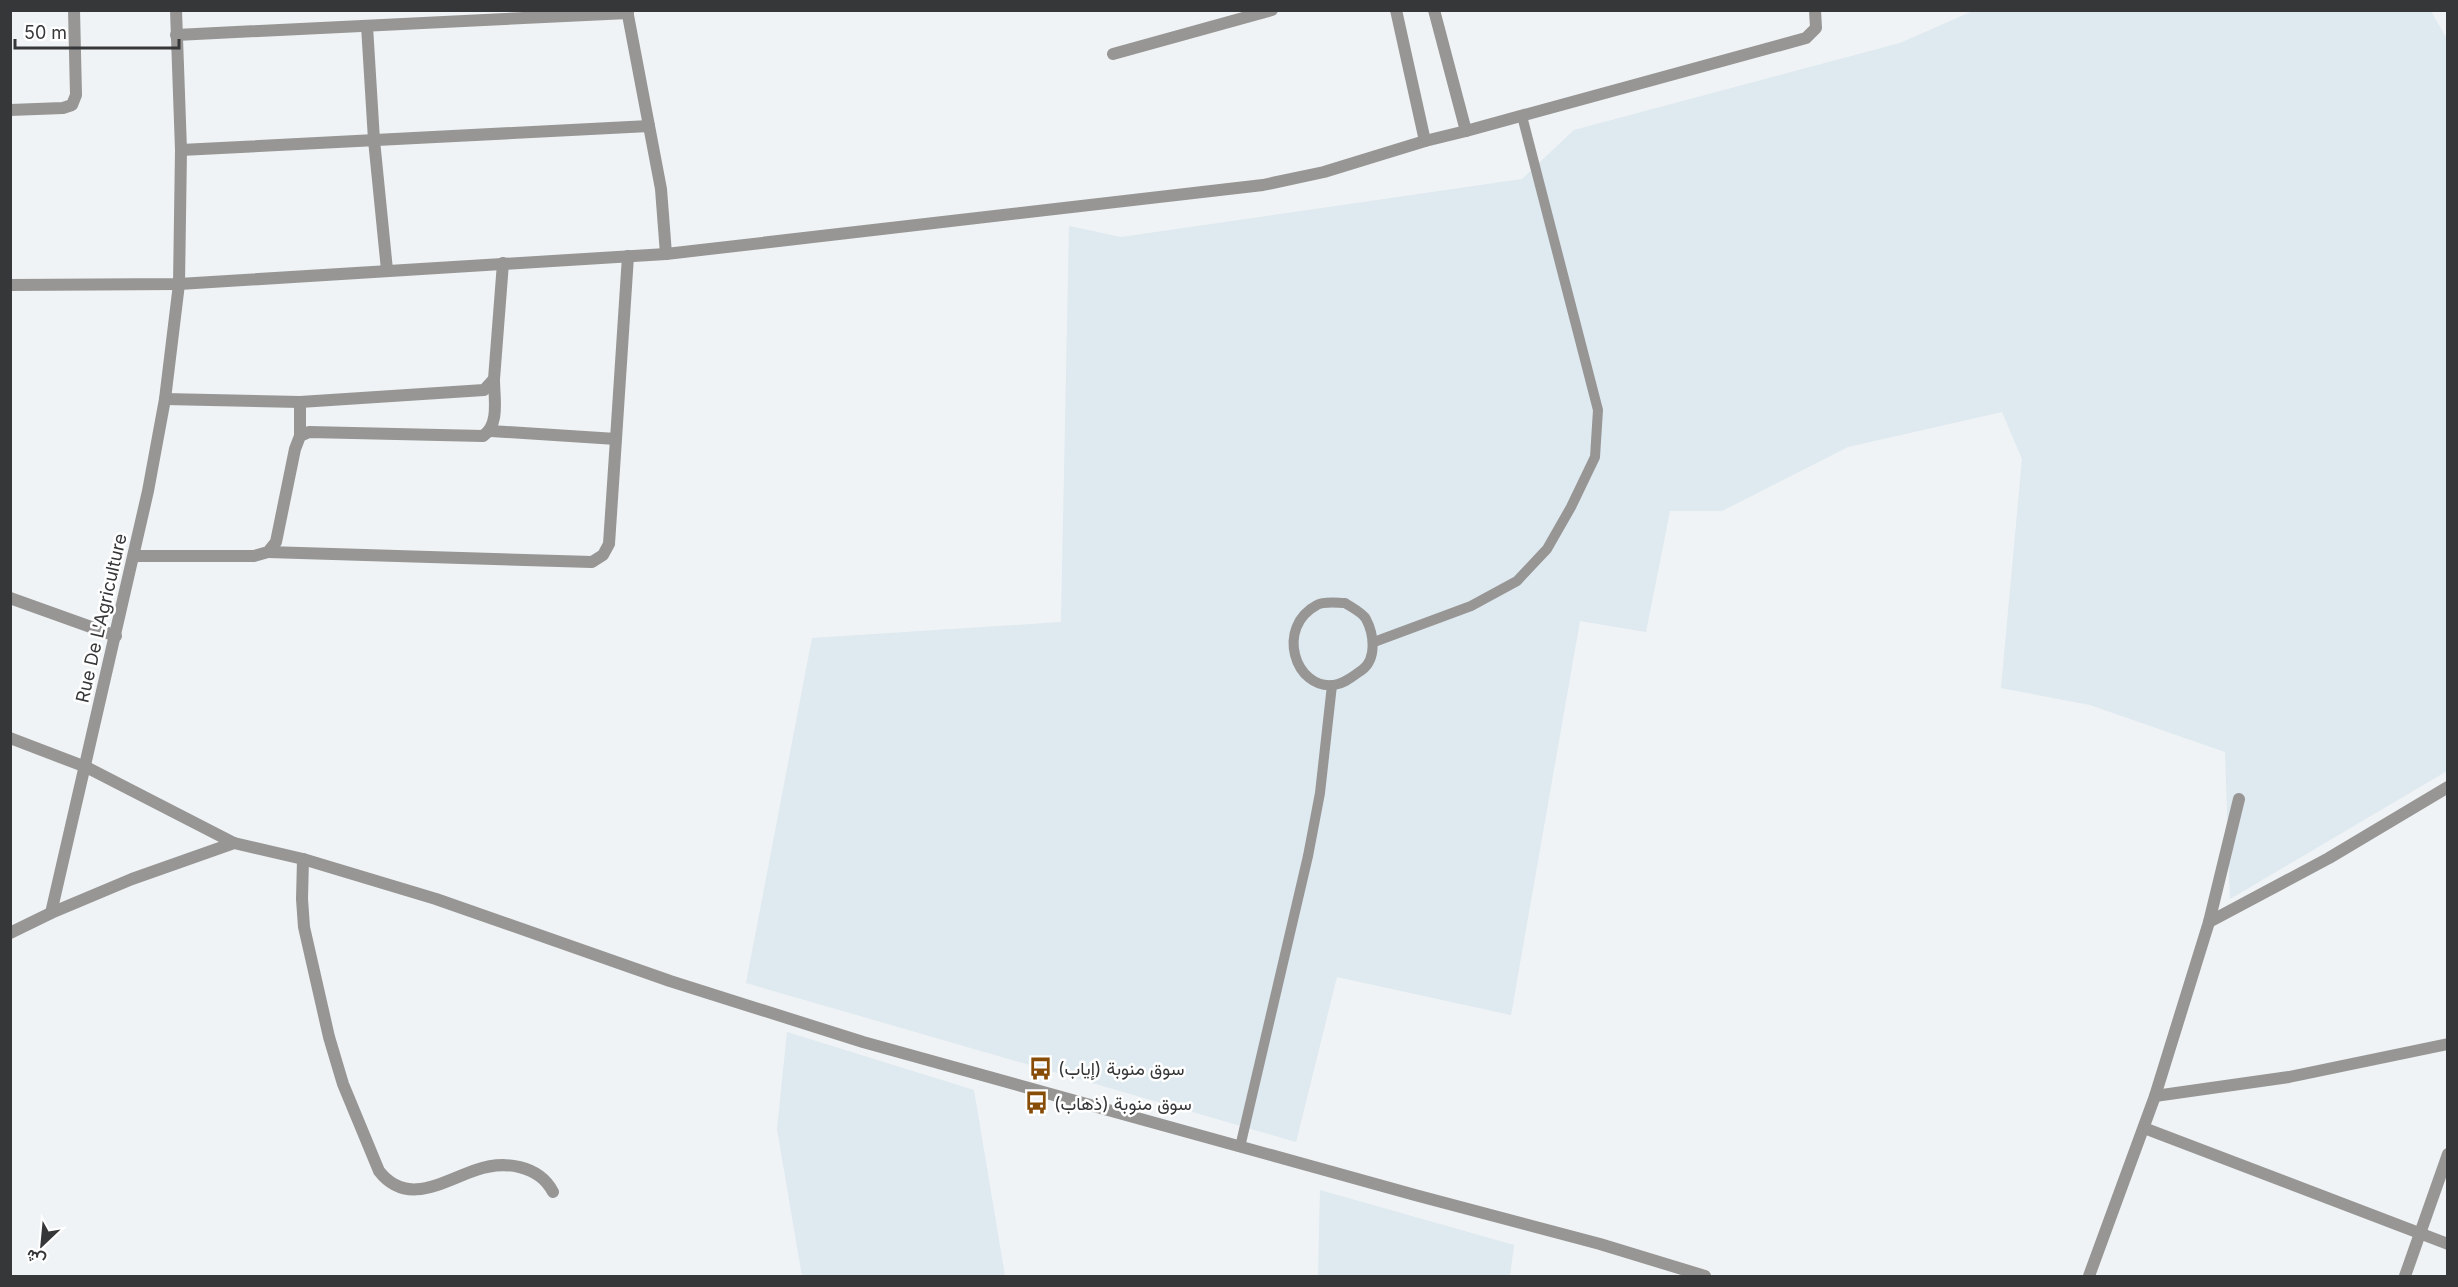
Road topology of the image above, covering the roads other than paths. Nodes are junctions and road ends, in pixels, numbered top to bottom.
1 (74, 10) edge
2 (176, 10) edge
3 (1272, 10) edge
4 (1396, 10) edge
5 (1434, 10) edge
6 (1815, 10) edge
7 (627, 12) edge
8 (367, 26) junction
9 (176, 35) junction
10 (1113, 54) dead end
11 (10, 110) edge
12 (1522, 116) junction
13 (649, 126) junction
14 (1466, 131) junction
15 (374, 140) junction
16 (1425, 141) junction
17 (181, 150) junction
18 (666, 254) junction
19 (628, 256) junction
20 (503, 263) junction
21 (387, 270) junction
22 (179, 284) junction
23 (10, 285) edge
24 (494, 380) junction
25 (165, 399) junction
26 (300, 402) junction
27 (491, 431) junction
28 (300, 436) junction
29 (616, 439) junction
30 (268, 552) junction
31 (134, 556) junction
32 (10, 598) edge
33 (116, 636) junction
34 (1374, 642) junction
35 (1332, 686) junction
36 (10, 738) edge
37 (86, 767) junction
38 (2448, 787) edge
39 (2239, 799) dead end
40 (234, 843) junction
41 (303, 860) junction
42 (51, 913) junction
43 (2209, 922) junction
44 (10, 933) edge
45 (2448, 1044) edge
46 (2155, 1096) junction
47 (2144, 1128) junction
48 (1240, 1147) junction
49 (2448, 1155) edge
50 (553, 1192) dead end
51 (2420, 1234) junction
52 (2448, 1244) edge
53 (1705, 1276) edge
54 (2090, 1276) edge
55 (2405, 1276) edge

1 - 11 street
2 - 9 street, Rue De L'Agriculture
3 - 10 street
4 - 16 street
5 - 14 street
6 - 12 street
7 - 8 street
7 - 13 street
8 - 9 street
8 - 15 street
9 - 17 street, Rue De L'Agriculture
12 - 14 street
12 - 34 lane
13 - 15 street
13 - 18 street
14 - 16 street
15 - 17 street
15 - 21 street
16 - 18 street
17 - 22 street, Rue De L'Agriculture
18 - 19 street
19 - 20 street
19 - 29 street
20 - 21 street
20 - 24 street
21 - 22 street
22 - 23 street
22 - 25 street, Rue De L'Agriculture
24 - 26 street
24 - 27 street
25 - 26 street
25 - 31 street, Rue De L'Agriculture
26 - 28 street
27 - 28 street
27 - 29 street
28 - 30 street
29 - 30 street
30 - 31 street
31 - 33 street, Rue De L'Agriculture
32 - 33 street
33 - 37 street, Rue De L'Agriculture
34 - 35 lane
34 - 35 lane
35 - 48 lane
36 - 37 street
37 - 40 street
37 - 42 street, Rue De L'Agriculture
38 - 43 street
39 - 43 street
40 - 41 street
40 - 42 street
41 - 48 street
41 - 50 street
42 - 44 street
43 - 46 street
45 - 46 street
46 - 47 street
47 - 51 street
47 - 54 street
48 - 53 street
49 - 51 street
51 - 52 street
51 - 55 street

